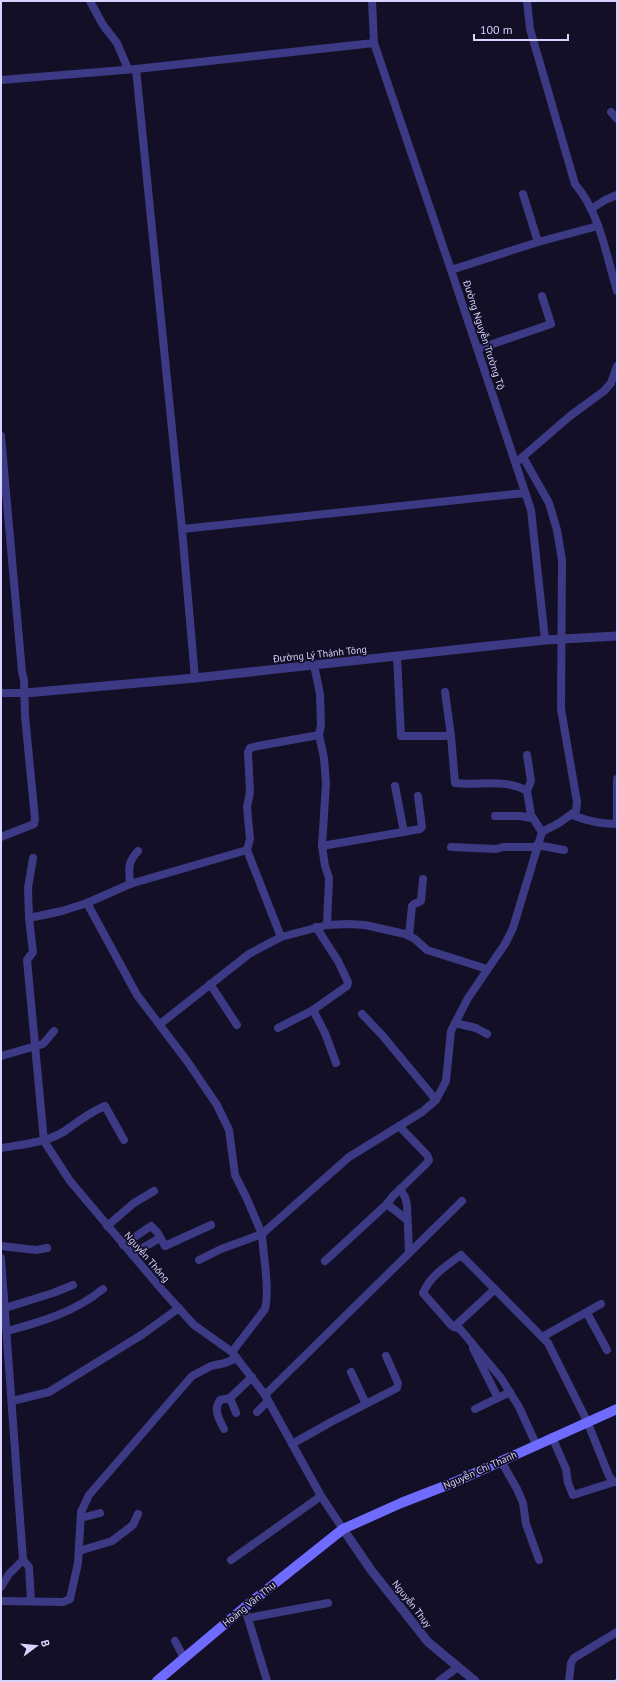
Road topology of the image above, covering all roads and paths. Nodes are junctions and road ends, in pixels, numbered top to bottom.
1 (90, 1) edge
2 (372, 1) edge
3 (528, 1) edge
4 (374, 43) junction
5 (132, 69) junction
6 (1, 80) edge
7 (611, 112) dead end
8 (617, 119) edge
9 (524, 194) dead end
10 (617, 195) edge
11 (591, 209) junction
12 (598, 226) junction
13 (538, 242) junction
14 (451, 270) junction
15 (617, 290) edge
16 (542, 296) dead end
17 (478, 350) junction
18 (617, 366) edge
19 (1, 436) edge
20 (1, 440) edge
21 (523, 457) junction
22 (516, 464) junction
23 (525, 493) junction
24 (182, 529) junction
25 (617, 636) edge
26 (545, 640) junction
27 (562, 640) junction
28 (397, 657) junction
29 (314, 665) junction
30 (195, 678) junction
31 (445, 692) dead end
32 (1, 693) edge
33 (25, 693) junction
34 (319, 736) junction
35 (450, 736) junction
36 (528, 755) dead end
37 (617, 779) edge
38 (395, 786) dead end
39 (528, 791) junction
40 (418, 796) dead end
41 (572, 815) junction
42 (495, 816) dead end
43 (532, 818) junction
44 (617, 824) edge
45 (404, 832) junction
46 (542, 832) junction
47 (1, 837) edge
48 (322, 846) junction
49 (537, 846) junction
50 (451, 848) dead end
51 (247, 850) junction
52 (564, 850) dead end
53 (138, 851) dead end
54 (33, 858) dead end
55 (423, 879) dead end
56 (130, 884) junction
57 (87, 902) junction
58 (29, 918) junction
59 (327, 925) junction
60 (316, 927) junction
61 (409, 936) junction
62 (281, 937) junction
63 (487, 969) junction
64 (210, 984) junction
65 (313, 1010) junction
66 (362, 1014) dead end
67 (455, 1023) junction
68 (160, 1024) junction
69 (237, 1025) dead end
70 (278, 1028) dead end
71 (54, 1031) dead end
72 (487, 1034) dead end
73 (34, 1047) junction
74 (1, 1056) edge
75 (336, 1063) dead end
76 (436, 1100) junction
77 (399, 1126) junction
78 (124, 1140) dead end
79 (44, 1141) junction
80 (1, 1148) edge
81 (400, 1189) junction
82 (154, 1191) dead end
83 (462, 1201) dead end
84 (387, 1204) junction
85 (406, 1219) junction
86 (211, 1225) dead end
87 (107, 1226) junction
88 (262, 1234) junction
89 (160, 1238) junction
90 (123, 1245) junction
91 (1, 1246) edge
92 (47, 1248) dead end
93 (409, 1253) junction
94 (132, 1254) junction
95 (1, 1258) edge
96 (199, 1260) dead end
97 (325, 1261) dead end
98 (72, 1285) dead end
99 (103, 1289) dead end
100 (495, 1289) junction
101 (601, 1304) dead end
102 (6, 1308) junction
103 (179, 1308) junction
104 (587, 1313) junction
105 (454, 1327) junction
106 (7, 1330) junction
107 (467, 1337) junction
108 (542, 1337) junction
109 (607, 1350) dead end
110 (235, 1355) junction
111 (386, 1356) dead end
112 (352, 1372) dead end
113 (252, 1377) junction
114 (510, 1392) junction
115 (230, 1398) junction
116 (266, 1398) junction
117 (498, 1398) junction
118 (12, 1401) junction
119 (366, 1404) junction
120 (475, 1409) dead end
121 (617, 1409) edge
122 (257, 1412) dead end
123 (236, 1413) dead end
124 (587, 1421) junction
125 (224, 1429) dead end
126 (552, 1437) junction
127 (292, 1444) junction
128 (536, 1444) junction
129 (501, 1461) junction
130 (616, 1482) edge
131 (321, 1496) junction
132 (100, 1513) dead end
133 (138, 1514) dead end
134 (81, 1518) junction
135 (343, 1529) junction
136 (79, 1551) junction
137 (23, 1560) junction
138 (231, 1560) dead end
139 (539, 1560) dead end
140 (1, 1587) edge
141 (1, 1601) edge
142 (31, 1601) junction
143 (328, 1604) dead end
144 (245, 1607) junction
145 (248, 1618) junction
146 (617, 1632) edge
147 (174, 1641) dead end
148 (184, 1658) junction
149 (458, 1667) junction
150 (157, 1681) edge
151 (266, 1681) edge
152 (439, 1681) edge
153 (475, 1681) edge
154 (569, 1681) edge

1 - 5 street
2 - 4 street, Đường Nguyễn Trường Tộ
3 - 11 street
4 - 5 street
4 - 14 street, Đường Nguyễn Trường Tộ
5 - 6 street
5 - 24 street
7 - 8 street
9 - 13 street
10 - 11 street
11 - 12 street
12 - 13 street
12 - 15 street
13 - 14 street
14 - 17 street, Đường Nguyễn Trường Tộ
16 - 17 street
17 - 22 street, Đường Nguyễn Trường Tộ
18 - 21 street
19 - 20 street
20 - 33 street
21 - 22 street
21 - 27 street
22 - 23 street, Đường Nguyễn Trường Tộ
23 - 24 street
23 - 26 street, Đường Nguyễn Trường Tộ
24 - 30 street
25 - 27 street, Đường Lý Thánh Tông
26 - 27 street, Đường Lý Thánh Tông
26 - 28 street, Đường Lý Thánh Tông
27 - 41 street
28 - 29 street, Đường Lý Thánh Tông
28 - 35 street
29 - 30 street, Đường Lý Thánh Tông
29 - 34 street
30 - 33 street, Đường Lý Thánh Tông
31 - 35 street
32 - 33 street
33 - 47 street
34 - 48 street
34 - 51 street
35 - 39 street
36 - 39 street
37 - 44 street
38 - 45 street
39 - 43 street
40 - 45 street
41 - 44 street
41 - 46 street
42 - 43 street
43 - 46 street
45 - 48 street
46 - 49 street
48 - 59 street
49 - 50 street
49 - 52 street
49 - 63 street
51 - 56 street
51 - 62 street
53 - 56 street
54 - 58 street, Nguyễn Thông
55 - 61 street
56 - 57 street
57 - 58 street
57 - 68 street
58 - 73 street, Nguyễn Thông
59 - 60 street
59 - 61 street
60 - 62 street
60 - 65 street
61 - 63 street
62 - 64 street
63 - 67 street
64 - 68 street
64 - 69 street
65 - 70 street
65 - 75 street
66 - 76 street
67 - 72 street
67 - 76 street
68 - 88 street
71 - 73 street
73 - 74 street
73 - 79 street, Nguyễn Thông
76 - 77 street
77 - 81 street
77 - 88 street
78 - 79 street
79 - 80 street
79 - 87 street, Nguyễn Thông
81 - 84 street
81 - 85 street
82 - 87 street
83 - 93 street
84 - 85 street
84 - 97 street
85 - 93 street
86 - 89 street
87 - 90 street, Nguyễn Thông
88 - 96 street
88 - 110 street
89 - 90 street
89 - 94 street
90 - 94 street, Nguyễn Thông
91 - 92 street
93 - 116 street
94 - 103 street, Nguyễn Thông
95 - 102 street
98 - 102 street
99 - 106 street
100 - 105 street
100 - 105 street
100 - 108 street
101 - 104 street
102 - 106 street
103 - 110 street, Nguyễn Thông
103 - 118 street
104 - 108 street
104 - 109 street
105 - 107 street
106 - 118 street
107 - 114 street
107 - 117 street
108 - 124 street
110 - 113 street, Nguyễn Thông
110 - 134 street
111 - 119 street
112 - 119 street
113 - 115 street
113 - 116 street, Nguyễn Thông
114 - 117 street
114 - 128 street
115 - 123 street
115 - 125 street
116 - 122 street
116 - 127 street, Nguyễn Thông
117 - 120 street
118 - 137 street
119 - 127 street
121 - 124 main road, Nguyễn Chí Thanh
124 - 126 main road, Nguyễn Chí Thanh
124 - 130 street
126 - 128 main road, Nguyễn Chí Thanh
126 - 130 street
127 - 131 street, Nguyễn Thông
128 - 129 main road, Nguyễn Chí Thanh
129 - 135 main road, Nguyễn Chí Thanh
129 - 139 street
131 - 135 street, Nguyễn Thông
131 - 138 street
132 - 134 street
133 - 136 street
134 - 136 street
135 - 144 main road, Hoàng Văn Thụ
135 - 149 street, Nguyễn Thụy
136 - 142 street
137 - 140 street
137 - 142 street
141 - 142 street
143 - 145 street
144 - 145 street
144 - 148 main road, Hoàng Văn Thụ
145 - 151 street
146 - 154 street
147 - 148 street
148 - 150 main road, Hoàng Văn Thụ
149 - 152 street
149 - 153 street, Nguyễn Thụy

